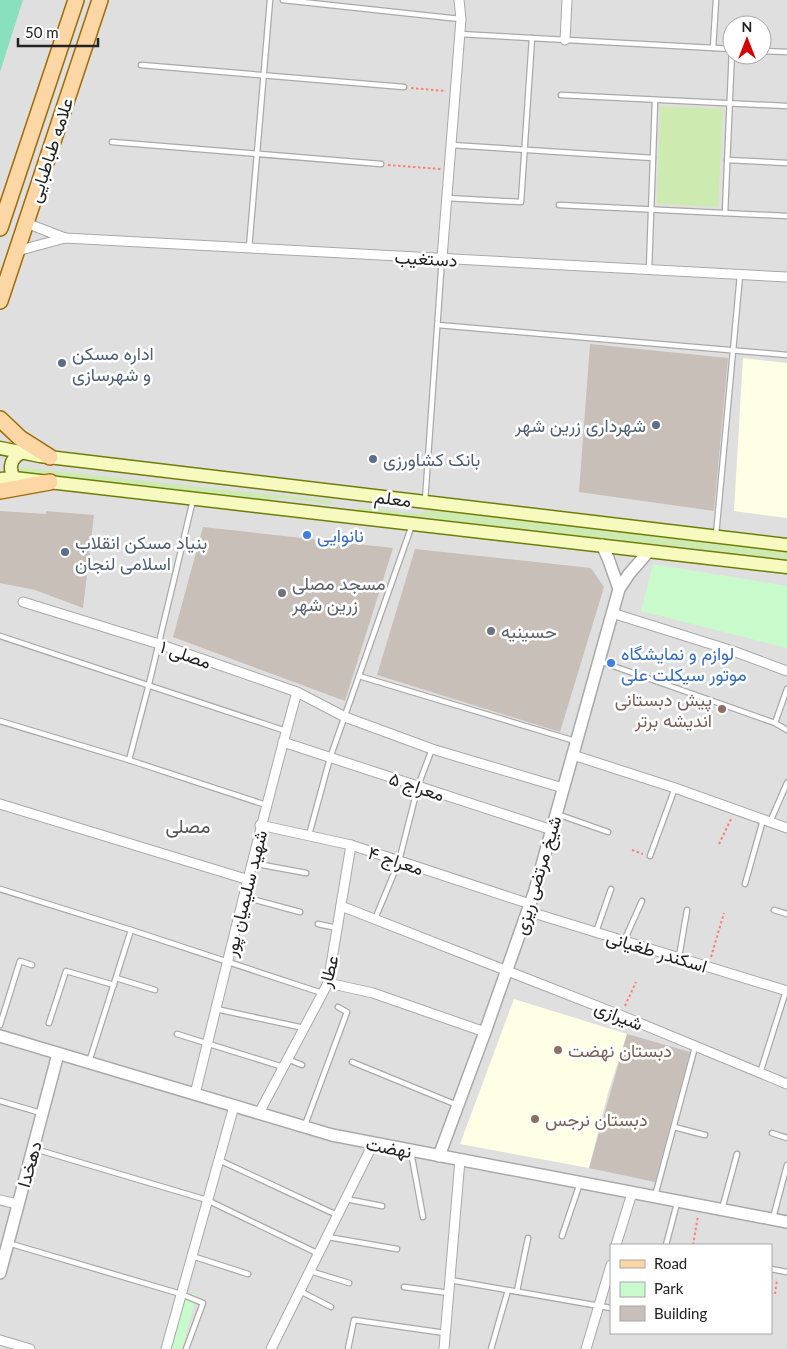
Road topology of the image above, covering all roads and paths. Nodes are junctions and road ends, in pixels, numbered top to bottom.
1 (76, 0) edge
2 (100, 0) edge
3 (270, 0) edge
4 (283, 0) edge
5 (459, 0) edge
6 (566, 0) edge
7 (716, 0) edge
8 (461, 19) junction
9 (460, 34) junction
10 (532, 38) junction
11 (565, 40) junction
12 (713, 48) junction
13 (722, 48) edge
14 (772, 51) edge
15 (787, 52) edge
16 (141, 65) dead end
17 (731, 65) edge
18 (263, 75) junction
19 (404, 87) joint
20 (455, 92) junction
21 (561, 95) dead end
22 (656, 100) junction
23 (730, 104) junction
24 (787, 106) edge
25 (112, 142) dead end
26 (451, 145) junction
27 (524, 150) junction
28 (257, 154) junction
29 (653, 158) junction
30 (727, 160) junction
31 (787, 163) edge
32 (381, 164) joint
33 (449, 170) junction
34 (447, 198) junction
35 (559, 205) dead end
36 (651, 210) junction
37 (725, 214) junction
38 (787, 216) edge
39 (26, 223) junction
40 (0, 228) edge
41 (65, 238) junction
42 (249, 248) junction
43 (16, 251) junction
44 (442, 258) junction
45 (649, 270) junction
46 (740, 275) junction
47 (787, 277) edge
48 (0, 300) edge
49 (438, 325) junction
50 (733, 350) junction
51 (787, 355) edge
52 (0, 419) edge
53 (0, 448) edge
54 (23, 452) junction
55 (50, 457) junction
56 (14, 478) junction
57 (0, 479) edge
58 (50, 482) junction
59 (0, 491) edge
60 (354, 494) junction
61 (194, 499) junction
62 (425, 502) junction
63 (352, 517) junction
64 (412, 524) junction
65 (716, 536) junction
66 (787, 545) edge
67 (602, 546) junction
68 (649, 551) junction
69 (787, 567) edge
70 (619, 589) junction
71 (23, 602) dead end
72 (612, 613) junction
73 (0, 636) edge
74 (159, 644) junction
75 (599, 661) junction
76 (787, 671) edge
77 (359, 676) junction
78 (149, 684) junction
79 (787, 689) edge
80 (297, 692) junction
81 (345, 717) junction
82 (0, 721) edge
83 (775, 723) junction
84 (787, 730) edge
85 (286, 731) junction
86 (283, 742) junction
87 (576, 742) junction
88 (432, 749) junction
89 (572, 755) junction
90 (330, 758) junction
91 (129, 760) junction
92 (787, 782) edge
93 (418, 786) junction
94 (563, 788) junction
95 (675, 788) junction
96 (0, 804) edge
97 (268, 806) junction
98 (736, 810) junction
99 (556, 814) junction
100 (766, 821) junction
101 (260, 825) junction
102 (787, 828) edge
103 (552, 830) junction
104 (608, 832) dead end
105 (309, 836) junction
106 (719, 844) dead end
107 (351, 845) junction
108 (632, 850) dead end
109 (650, 856) joint
110 (399, 861) junction
111 (252, 863) junction
112 (306, 873) dead end
113 (249, 880) junction
114 (745, 884) dead end
115 (611, 889) dead end
116 (0, 890) edge
117 (244, 897) junction
118 (642, 901) dead end
119 (341, 906) junction
120 (529, 908) junction
121 (687, 910) dead end
122 (774, 910) dead end
123 (300, 912) dead end
124 (724, 914) dead end
125 (787, 914) edge
126 (375, 919) junction
127 (318, 924) dead end
128 (337, 928) junction
129 (131, 930) junction
130 (596, 932) junction
131 (623, 942) junction
132 (679, 957) junction
133 (228, 963) junction
134 (32, 965) dead end
135 (709, 966) junction
136 (506, 970) junction
137 (116, 978) junction
138 (636, 982) dead end
139 (328, 983) junction
140 (114, 985) junction
141 (787, 989) edge
142 (155, 990) dead end
143 (322, 994) junction
144 (338, 1007) dead end
145 (216, 1009) junction
146 (620, 1015) junction
147 (50, 1023) dead end
148 (0, 1026) edge
149 (304, 1028) junction
150 (485, 1032) junction
151 (177, 1034) dead end
152 (0, 1036) edge
153 (208, 1043) junction
154 (695, 1045) junction
155 (58, 1054) junction
156 (352, 1062) dead end
157 (88, 1063) junction
158 (285, 1063) junction
159 (302, 1065) dead end
160 (760, 1072) junction
161 (787, 1084) edge
162 (194, 1094) junction
163 (0, 1101) edge
164 (458, 1105) junction
165 (234, 1106) junction
166 (259, 1113) junction
167 (42, 1114) junction
168 (674, 1126) junction
169 (305, 1127) junction
170 (772, 1134) dead end
171 (705, 1135) dead end
172 (787, 1138) edge
173 (373, 1144) junction
174 (33, 1149) junction
175 (411, 1151) junction
176 (737, 1154) dead end
177 (439, 1156) junction
178 (219, 1160) junction
179 (460, 1160) junction
180 (787, 1165) edge
181 (786, 1175) edge
182 (580, 1183) junction
183 (632, 1193) junction
184 (655, 1197) junction
185 (346, 1199) junction
186 (0, 1200) edge
187 (207, 1200) junction
188 (677, 1202) junction
189 (17, 1204) junction
190 (382, 1206) dead end
191 (700, 1206) junction
192 (722, 1210) junction
193 (338, 1216) junction
194 (423, 1217) dead end
195 (773, 1220) junction
196 (787, 1222) edge
197 (562, 1236) dead end
198 (328, 1237) junction
199 (528, 1238) dead end
200 (8, 1243) junction
201 (616, 1244) edge
202 (666, 1244) edge
203 (692, 1244) edge
204 (397, 1249) dead end
205 (319, 1254) junction
206 (192, 1256) junction
207 (610, 1268) edge
208 (772, 1269) edge
209 (779, 1270) junction
210 (310, 1271) junction
211 (787, 1272) edge
212 (0, 1273) edge
213 (248, 1274) dead end
214 (450, 1280) junction
215 (348, 1283) dead end
216 (404, 1287) dead end
217 (300, 1290) junction
218 (508, 1290) junction
219 (517, 1291) junction
220 (449, 1293) junction
221 (181, 1294) junction
222 (775, 1294) dead end
223 (599, 1305) junction
224 (331, 1307) dead end
225 (610, 1308) edge
226 (445, 1334) junction
227 (0, 1340) edge
228 (30, 1349) edge
229 (166, 1349) edge
230 (186, 1349) edge
231 (271, 1349) edge
232 (348, 1349) edge
233 (444, 1349) edge
234 (491, 1349) edge
235 (586, 1349) edge

1 - 40 main road, علامه طباطبایی
2 - 39 main road, علامه طباطبایی
3 - 18 lane
4 - 8 lane
5 - 8 street
6 - 11 street
7 - 12 lane
8 - 9 street
9 - 10 lane
9 - 20 street
10 - 11 lane
10 - 27 lane
11 - 12 lane
12 - 13 lane
14 - 15 lane
16 - 18 lane
17 - 23 lane
18 - 19 lane
18 - 28 lane
19 - 20 path
20 - 26 street
21 - 22 lane
22 - 23 lane
22 - 29 lane
23 - 24 lane
23 - 30 lane
25 - 28 lane
26 - 27 lane
26 - 33 street
27 - 29 lane
27 - 34 lane
28 - 32 lane
28 - 42 lane
29 - 36 lane
30 - 31 lane
30 - 37 lane
32 - 33 path
33 - 34 street
34 - 44 street
35 - 36 lane
36 - 37 lane
36 - 45 lane
37 - 38 lane
39 - 41 street
39 - 43 main road, علامه طباطبایی
41 - 42 street, دستغیب
41 - 43 street
42 - 44 street, دستغیب
43 - 48 main road, علامه طباطبایی
44 - 45 street, دستغیب
44 - 49 lane
45 - 46 street, دستغیب
46 - 47 street, دستغیب
46 - 50 lane
49 - 50 lane
49 - 62 lane
50 - 51 lane
50 - 65 lane
52 - 55 main road
53 - 54 main road, معلم
54 - 55 main road, معلم
54 - 56 main road
55 - 60 main road, معلم
56 - 57 main road, معلم
56 - 58 main road, معلم
58 - 59 main road
58 - 61 main road, معلم
60 - 62 main road, معلم
60 - 63 main road
61 - 63 main road, معلم
61 - 74 lane
62 - 65 main road, معلم
63 - 64 main road, معلم
64 - 67 main road, معلم
64 - 77 lane
65 - 66 main road, معلم
67 - 68 main road, معلم
67 - 70 street
68 - 69 main road, معلم
68 - 70 street, شیخ مرتضی ریزی
70 - 72 street, شیخ مرتضی ریزی
71 - 74 street, مصلی ۱
72 - 75 street, شیخ مرتضی ریزی
72 - 76 street
73 - 78 lane
74 - 78 lane
74 - 80 street, مصلی ۱
75 - 83 lane
75 - 87 street, شیخ مرتضی ریزی
77 - 81 lane
77 - 87 lane
78 - 85 lane
78 - 91 lane
79 - 83 lane
80 - 81 street, مصلی ۱
80 - 85 street, شهید سلیمیان پور
81 - 88 street, مصلی ۱
81 - 90 lane
82 - 91 lane
83 - 84 lane
85 - 86 street, شهید سلیمیان پور
86 - 90 street, معراج ۵
86 - 97 street, شهید سلیمیان پور
87 - 89 street, شیخ مرتضی ریزی
88 - 93 lane
88 - 94 street, مصلی ۱
89 - 94 street, شیخ مرتضی ریزی
89 - 95 street
90 - 93 street, معراج ۵
90 - 105 lane
91 - 97 lane
92 - 100 lane
93 - 103 street, معراج ۵
93 - 110 lane
94 - 99 street, شیخ مرتضی ریزی
95 - 98 street
95 - 109 lane
96 - 113 street
97 - 101 street, شهید سلیمیان پور
98 - 100 street
98 - 106 path
99 - 103 street, شیخ مرتضی ریزی
99 - 104 lane
100 - 102 street
100 - 114 lane
101 - 105 street, معراج ۴
101 - 111 street, شهید سلیمیان پور
103 - 120 street, شیخ مرتضی ریزی
105 - 107 street, معراج ۴
107 - 110 street, معراج ۴
107 - 119 street, عطار
108 - 109 path
110 - 120 street, معراج ۴
110 - 126 lane
111 - 112 lane
111 - 113 street, شهید سلیمیان پور
113 - 117 street, شهید سلیمیان پور
115 - 130 lane
116 - 129 lane
117 - 123 lane
117 - 133 street, شهید سلیمیان پور
118 - 131 lane
119 - 126 street, شیرازی
119 - 128 street, عطار
120 - 130 street, اسکندر طغیانی
120 - 136 street, شیخ مرتضی ریزی
121 - 132 lane
122 - 125 lane
124 - 135 path
126 - 136 street, شیرازی
127 - 128 lane
128 - 139 street, عطار
129 - 133 lane
129 - 137 lane
130 - 131 street, اسکندر طغیانی
131 - 132 street, اسکندر طغیانی
132 - 135 street, اسکندر طغیانی
133 - 143 lane
133 - 145 street, شهید سلیمیان پور
134 - 148 lane
135 - 141 street, اسکندر طغیانی
136 - 146 street, شیرازی
136 - 150 street, شیخ مرتضی ریزی
137 - 140 lane
137 - 142 lane
138 - 146 path
139 - 143 street, عطار
139 - 150 street
140 - 147 lane
140 - 157 lane
141 - 160 lane
143 - 149 street, عطار
144 - 169 lane
145 - 149 lane
145 - 153 street, شهید سلیمیان پور
146 - 154 street, شیرازی
149 - 158 street, عطار
150 - 164 street, شیخ مرتضی ریزی
151 - 153 lane
152 - 155 street, نهضت
153 - 158 lane
153 - 162 street, شهید سلیمیان پور
154 - 160 street, شیرازی
154 - 168 lane
155 - 157 street, نهضت
155 - 167 street, دهخدا
156 - 164 lane
157 - 162 street, نهضت
158 - 159 lane
158 - 166 street, عطار
160 - 161 street, شیرازی
162 - 165 street, نهضت
163 - 167 lane
164 - 177 street, شیخ مرتضی ریزی
165 - 166 street, نهضت
165 - 178 street
166 - 169 street, نهضت
167 - 174 street, دهخدا
168 - 171 lane
168 - 184 lane
169 - 173 street, نهضت
170 - 172 lane
173 - 175 street, نهضت
173 - 185 street
174 - 187 lane
174 - 189 street, دهخدا
175 - 177 street, نهضت
175 - 194 lane
176 - 192 lane
177 - 179 street, نهضت
178 - 187 street
178 - 193 lane
179 - 182 street, نهضت
179 - 214 street
180 - 181 lane
181 - 195 lane
182 - 183 street, نهضت
182 - 197 lane
183 - 184 street, نهضت
183 - 201 street
184 - 188 street, نهضت
185 - 190 lane
185 - 193 street
186 - 189 street
187 - 205 lane
187 - 206 street
188 - 191 street, نهضت
188 - 202 lane
189 - 200 street, دهخدا
191 - 192 street, نهضت
191 - 203 path
192 - 195 street, نهضت
193 - 198 street
195 - 196 street, نهضت
198 - 204 lane
198 - 205 street
199 - 219 lane
200 - 212 street, دهخدا
200 - 221 lane
205 - 210 street
206 - 213 lane
206 - 221 street
207 - 223 street
208 - 209 lane
209 - 211 lane
209 - 222 path
210 - 215 lane
210 - 217 street
214 - 218 lane
214 - 220 street
216 - 220 lane
217 - 224 lane
217 - 231 street
218 - 219 lane
218 - 234 lane
219 - 223 lane
220 - 226 street
221 - 229 street
221 - 230 lane
223 - 225 lane
223 - 235 street
226 - 232 lane
226 - 233 street
227 - 228 street

